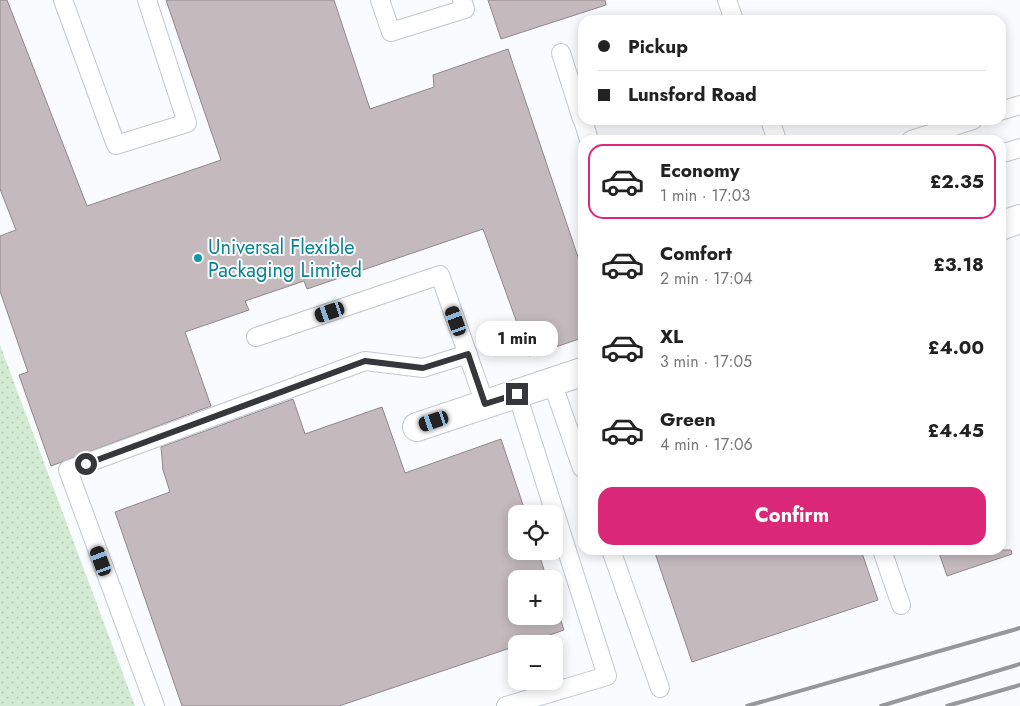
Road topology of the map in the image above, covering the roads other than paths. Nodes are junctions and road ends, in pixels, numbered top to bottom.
1 (63, 0) edge
2 (147, 0) edge
3 (380, 0) edge
4 (462, 0) edge
5 (727, 0) edge
6 (732, 15) edge
7 (561, 53) dead end
8 (578, 104) edge
9 (1020, 105) edge
10 (1006, 109) edge
11 (961, 125) edge
12 (937, 135) edge
13 (1020, 148) edge
14 (1006, 152) edge
15 (1020, 219) edge
16 (1006, 224) edge
17 (256, 337) dead end
18 (468, 354) junction
19 (578, 373) edge
20 (552, 382) junction
21 (517, 394) junction
22 (485, 404) junction
23 (417, 427) dead end
24 (578, 457) edge
25 (613, 555) edge
26 (884, 555) edge
27 (901, 605) dead end
28 (660, 688) dead end
29 (155, 706) edge
30 (506, 706) edge

1 - 2 lane
3 - 4 lane
5 - 6 lane
7 - 8 lane
9 - 10 lane
11 - 12 lane
13 - 14 lane
15 - 16 street
17 - 18 lane
18 - 22 lane
18 - 29 lane
19 - 20 street
20 - 21 street
20 - 24 lane
21 - 22 street
21 - 30 lane
22 - 23 street
25 - 28 lane
26 - 27 lane

